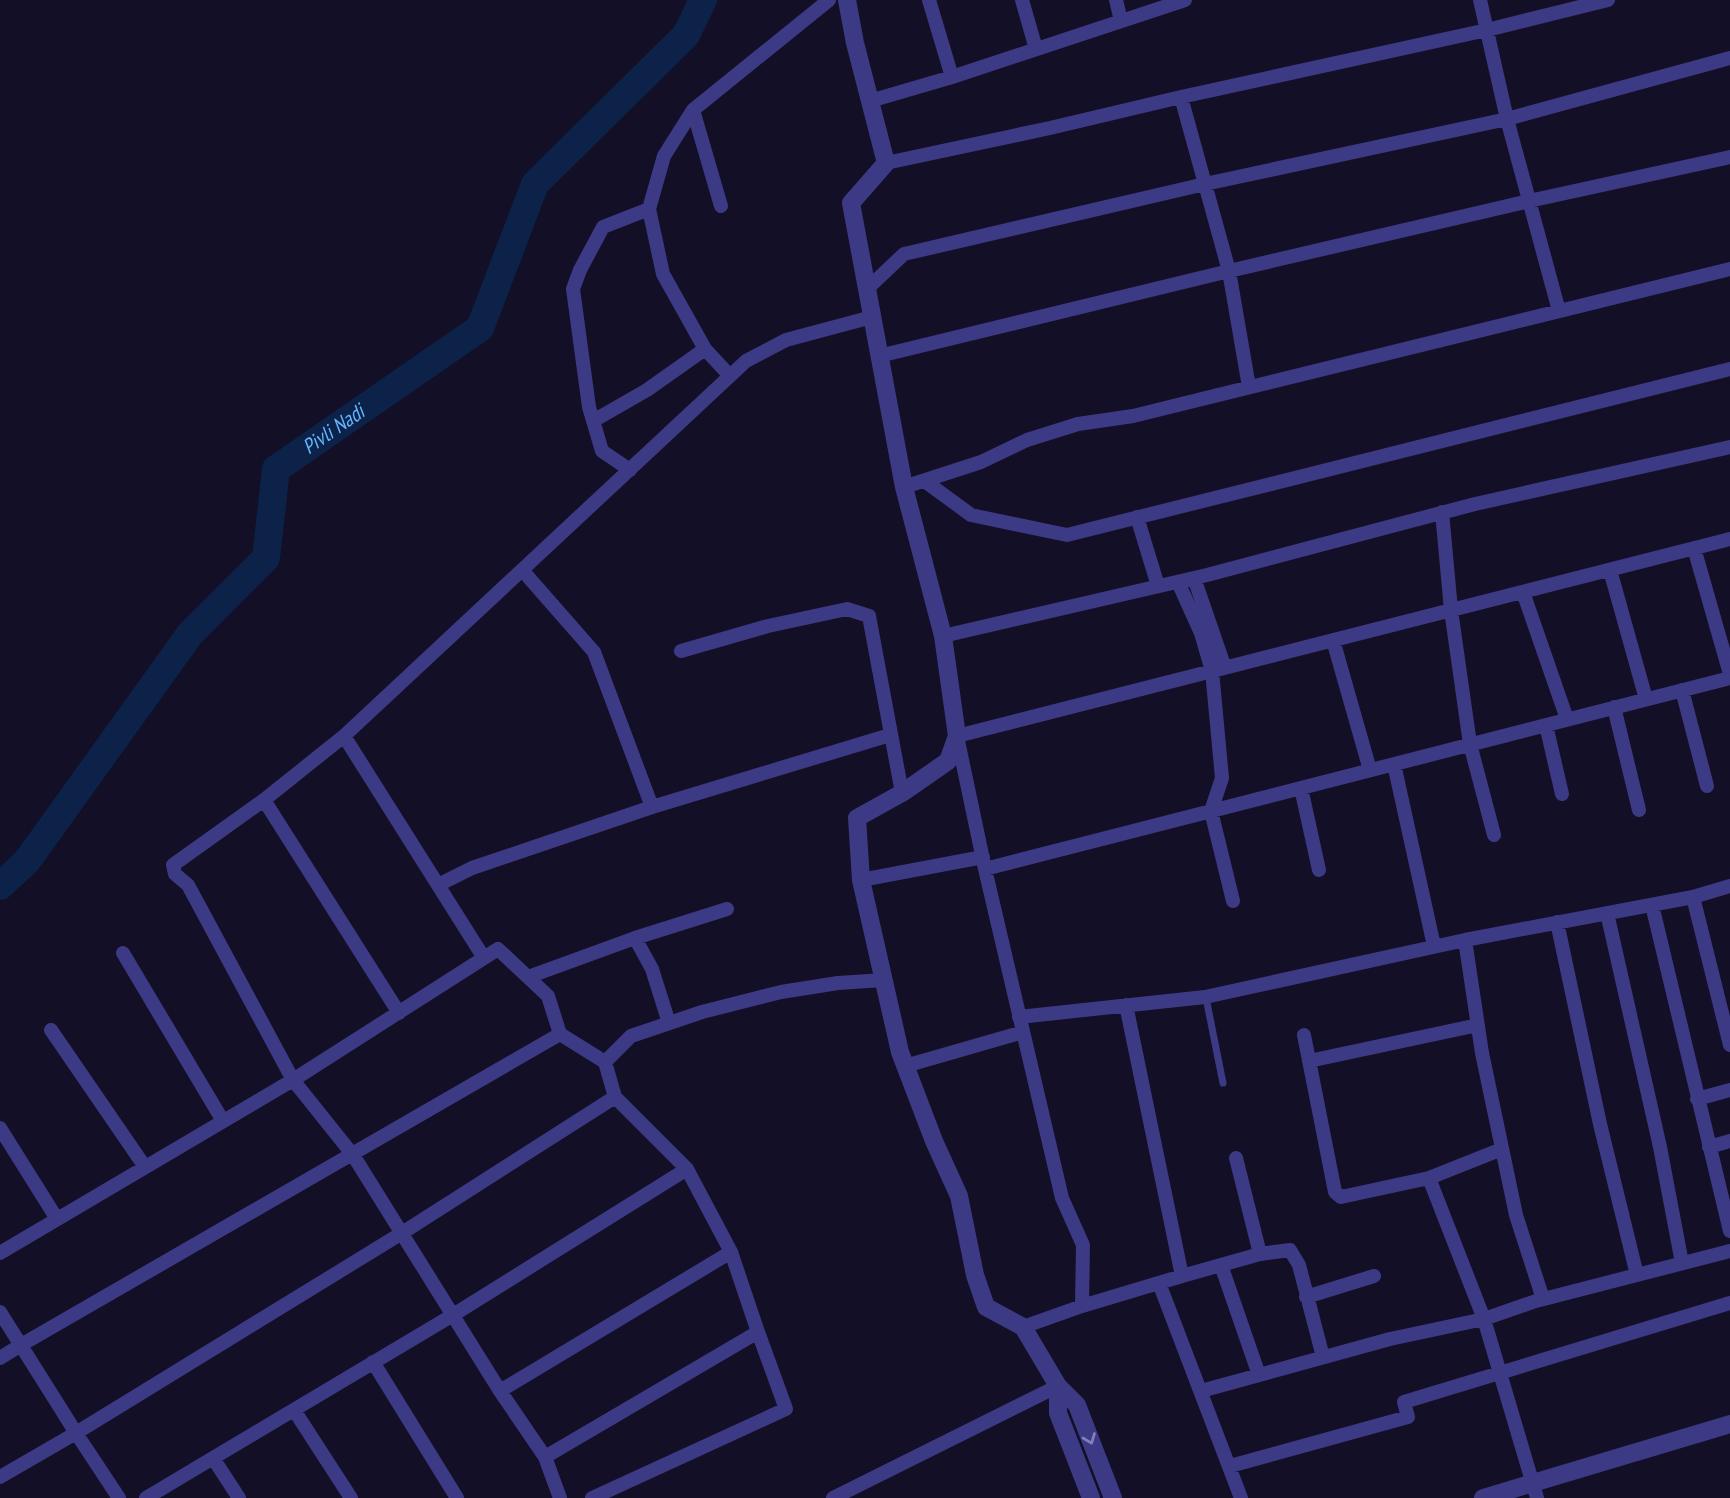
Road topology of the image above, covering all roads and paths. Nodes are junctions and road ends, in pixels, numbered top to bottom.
1 (829, 0) edge
2 (847, 0) edge
3 (929, 0) edge
4 (1022, 0) edge
5 (1116, 0) edge
6 (1185, 0) edge
7 (1480, 0) edge
8 (1608, 0) edge
9 (1121, 21) junction
10 (1487, 30) junction
11 (1036, 49) junction
12 (1730, 58) edge
13 (951, 77) junction
14 (1181, 97) junction
15 (870, 101) junction
16 (693, 110) junction
17 (1507, 119) junction
18 (1730, 156) edge
19 (886, 163) junction
20 (1205, 184) junction
21 (1529, 201) junction
22 (721, 206) dead end
23 (649, 209) junction
24 (1730, 269) edge
25 (1229, 271) junction
26 (867, 289) junction
27 (1559, 311) junction
28 (872, 317) junction
29 (705, 349) junction
30 (879, 356) junction
31 (1730, 369) edge
32 (730, 376) junction
33 (1249, 387) junction
34 (593, 421) junction
35 (1730, 447) edge
36 (630, 470) junction
37 (926, 482) junction
38 (904, 487) junction
39 (1443, 512) junction
40 (1137, 517) junction
41 (1730, 539) edge
42 (1694, 548) junction
43 (1609, 570) junction
44 (523, 571) junction
45 (1194, 578) junction
46 (1178, 582) junction
47 (1158, 586) junction
48 (1524, 592) junction
49 (1451, 610) junction
50 (943, 636) junction
51 (1333, 640) junction
52 (681, 651) dead end
53 (1219, 669) junction
54 (1730, 676) edge
55 (1682, 690) junction
56 (1646, 699) junction
57 (1614, 707) junction
58 (1567, 719) junction
59 (1546, 725) junction
60 (890, 735) junction
61 (344, 736) junction
62 (957, 736) junction
63 (1470, 744) junction
64 (1394, 764) junction
65 (1370, 770) junction
66 (1707, 786) dead end
67 (1301, 788) junction
68 (902, 793) junction
69 (1562, 794) dead end
70 (264, 800) junction
71 (652, 807) junction
72 (1639, 810) dead end
73 (1211, 811) junction
74 (1494, 835) dead end
75 (984, 863) junction
76 (1319, 870) dead end
77 (860, 880) junction
78 (438, 885) junction
79 (1730, 886) edge
80 (1693, 897) junction
81 (1233, 901) dead end
82 (1651, 905) junction
83 (727, 909) dead end
84 (1607, 913) junction
85 (1558, 922) junction
86 (635, 938) junction
87 (1465, 940) junction
88 (1434, 946) junction
89 (123, 953) dead end
90 (484, 958) junction
91 (528, 977) junction
92 (884, 981) junction
93 (1205, 997) junction
94 (1126, 1005) junction
95 (399, 1013) junction
96 (1019, 1017) junction
97 (669, 1023) junction
98 (1478, 1025) junction
99 (51, 1030) dead end
100 (1023, 1032) junction
101 (561, 1034) junction
102 (1304, 1035) dead end
103 (1730, 1045) edge
104 (1309, 1061) junction
105 (605, 1062) junction
106 (905, 1066) junction
107 (293, 1080) junction
108 (1223, 1083) dead end
109 (1730, 1090) edge
110 (615, 1097) junction
111 (1697, 1099) junction
112 (223, 1121) junction
113 (0, 1128) edge
114 (1730, 1141) edge
115 (1709, 1147) junction
116 (1502, 1149) junction
117 (353, 1155) junction
118 (1236, 1158) dead end
119 (145, 1167) junction
120 (687, 1169) junction
121 (1429, 1178) junction
122 (1726, 1194) edge
123 (57, 1219) junction
124 (1730, 1231) edge
125 (402, 1233) junction
126 (1730, 1251) edge
127 (731, 1252) junction
128 (0, 1253) edge
129 (1260, 1254) junction
130 (1682, 1263) junction
131 (1221, 1265) junction
132 (1637, 1275) junction
133 (1182, 1276) junction
134 (1374, 1276) dead end
135 (1159, 1283) junction
136 (1306, 1297) junction
137 (1543, 1299) junction
138 (1730, 1303) edge
139 (1082, 1306) junction
140 (0, 1312) edge
141 (453, 1315) junction
142 (1484, 1319) junction
143 (1023, 1327) junction
144 (758, 1332) junction
145 (21, 1345) junction
146 (1323, 1357) junction
147 (0, 1359) edge
148 (373, 1362) junction
149 (1499, 1374) junction
150 (1259, 1375) junction
151 (1058, 1386) junction
152 (500, 1391) junction
153 (1201, 1391) junction
154 (294, 1410) junction
155 (1730, 1424) edge
156 (76, 1433) junction
157 (545, 1457) junction
158 (214, 1458) junction
159 (1230, 1466) junction
160 (0, 1477) edge
161 (1535, 1490) edge
162 (120, 1498) edge
163 (146, 1498) edge
164 (239, 1498) edge
165 (351, 1498) edge
166 (457, 1498) edge
167 (560, 1498) edge
168 (592, 1498) edge
169 (833, 1498) edge
170 (1091, 1498) edge
171 (1113, 1498) edge
172 (1241, 1498) edge
173 (1483, 1498) edge

1 - 16 street
2 - 15 street
3 - 13 street
4 - 11 street
5 - 9 street
6 - 9 street
7 - 10 street
8 - 10 street
9 - 11 street
10 - 14 street
10 - 17 street
11 - 13 street
12 - 17 street
13 - 15 street
14 - 19 street
14 - 20 street
15 - 19 street
16 - 22 street
16 - 23 street
17 - 20 street
17 - 21 street
18 - 21 street
19 - 26 street
20 - 25 street
20 - 26 street
21 - 25 street
21 - 27 street
23 - 29 street
23 - 34 street
24 - 27 street
25 - 30 street
25 - 33 street
26 - 28 street
27 - 33 street
28 - 30 street
28 - 32 street
29 - 32 street
29 - 34 street
30 - 38 street
31 - 40 street
32 - 36 street
33 - 37 street
34 - 36 street
35 - 39 street
36 - 44 street
37 - 38 street
37 - 40 street
38 - 50 street
39 - 45 street
39 - 49 street
40 - 47 street
41 - 42 street
42 - 43 street
42 - 54 street
43 - 48 street
43 - 56 street
44 - 61 street
44 - 71 street
45 - 46 street
45 - 53 street
46 - 47 street
46 - 53 street
47 - 50 street
48 - 49 street
48 - 58 street
49 - 51 street
49 - 63 street
50 - 62 street
51 - 53 street
51 - 65 street
52 - 60 street
53 - 62 street
53 - 73 street
54 - 55 street
55 - 56 street
55 - 66 street
56 - 57 street
57 - 58 street
57 - 72 street
58 - 59 street
59 - 63 street
59 - 69 street
60 - 68 street
60 - 71 street
61 - 70 street
61 - 78 street
62 - 68 street
62 - 75 street
63 - 64 street
63 - 74 street
64 - 65 street
64 - 88 street
65 - 67 street
67 - 73 street
67 - 76 street
68 - 77 street
70 - 95 street
70 - 107 street
71 - 78 street
73 - 75 street
73 - 81 street
75 - 77 street
75 - 96 street
77 - 92 street
78 - 90 street
79 - 80 street
80 - 82 street
80 - 103 street
82 - 84 street
82 - 111 street
83 - 86 street
84 - 85 street
84 - 130 street
85 - 87 street
85 - 132 street
86 - 91 street
86 - 97 street
87 - 88 street
87 - 98 street
88 - 93 street
89 - 112 street
90 - 91 street
90 - 95 street
91 - 101 street
92 - 97 street
92 - 106 street
93 - 94 street
93 - 108 lane
94 - 96 street
94 - 133 street
95 - 107 street
96 - 100 street
97 - 105 street
98 - 104 street
98 - 116 street
99 - 119 street
100 - 106 street
100 - 139 street
101 - 105 street
101 - 117 street
102 - 104 street
104 - 121 street
105 - 110 street
106 - 143 street
107 - 112 street
107 - 117 street
109 - 111 street
110 - 120 street
110 - 125 street
111 - 115 street
112 - 119 street
113 - 123 street
114 - 115 street
115 - 122 street
116 - 121 street
116 - 137 street
117 - 125 street
117 - 145 street
118 - 129 street
119 - 123 street
120 - 127 street
120 - 141 street
121 - 142 street
122 - 124 street
123 - 128 street
125 - 141 street
125 - 156 street
126 - 130 street
127 - 144 street
127 - 152 street
129 - 131 street
129 - 136 street
130 - 132 street
131 - 133 street
131 - 150 street
132 - 137 street
133 - 135 street
134 - 136 street
135 - 139 street
135 - 153 street
136 - 146 street
137 - 142 street
138 - 149 street
139 - 143 street
140 - 145 street
141 - 148 street
141 - 152 street
142 - 146 street
142 - 149 street
143 - 151 street
144 - 157 street
144 - 168 street
145 - 147 street
145 - 156 street
146 - 150 street
148 - 154 street
148 - 166 street
149 - 159 street
149 - 161 street
150 - 153 street
151 - 169 street
151 - 170 street
151 -> 171 street
152 - 157 street
153 - 159 street
154 - 158 street
154 - 165 street
155 - 161 street
156 - 160 street
156 - 162 street
157 - 167 street
158 - 163 street
158 - 164 street
159 - 172 street
161 - 173 street

